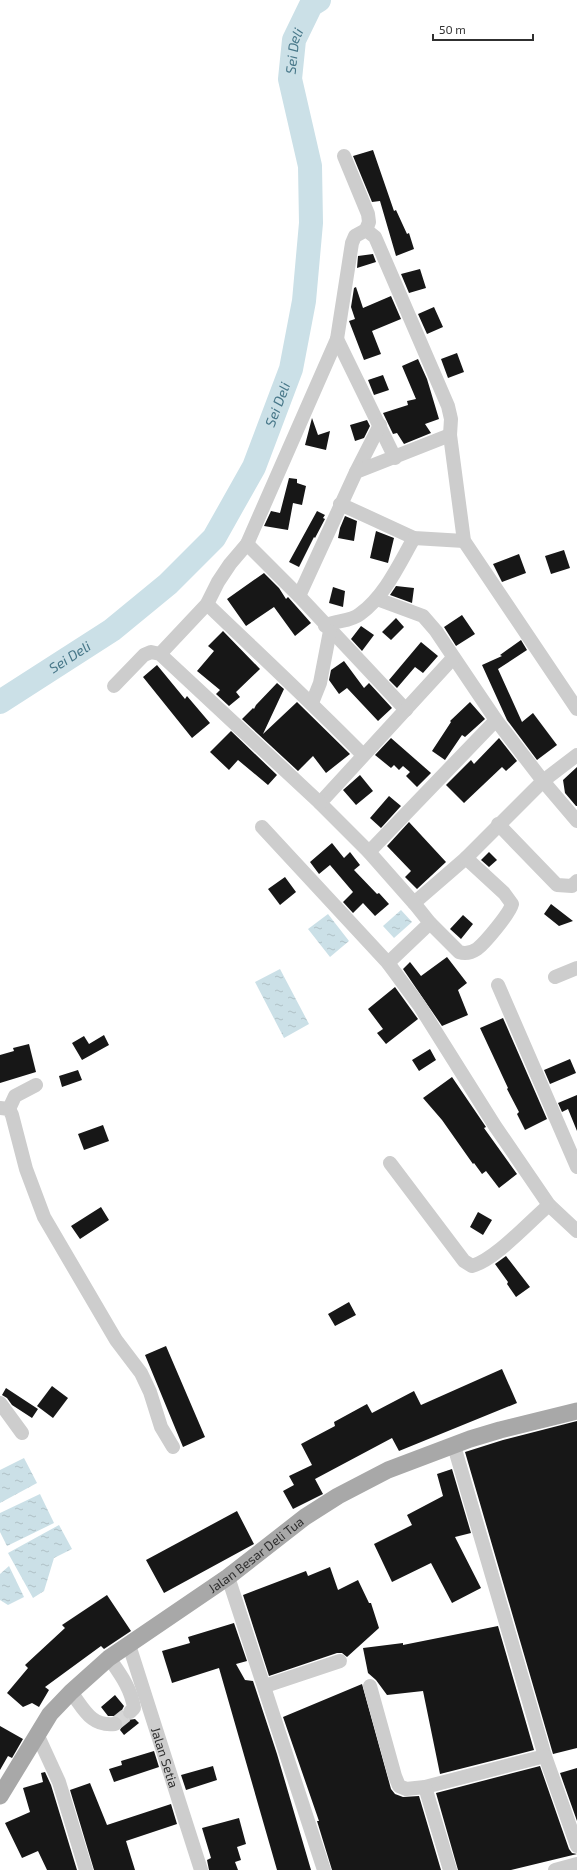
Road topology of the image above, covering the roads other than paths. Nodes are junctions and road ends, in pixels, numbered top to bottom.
1 (344, 156) dead end
2 (366, 230) junction
3 (337, 338) junction
4 (380, 425) junction
5 (450, 435) junction
6 (395, 458) junction
7 (356, 472) junction
8 (340, 504) junction
9 (414, 538) junction
10 (464, 541) junction
11 (247, 544) junction
12 (299, 596) junction
13 (377, 599) junction
14 (207, 604) junction
15 (328, 628) junction
16 (160, 654) junction
17 (453, 658) junction
18 (114, 686) dead end
19 (312, 703) junction
20 (406, 710) junction
21 (577, 710) edge
22 (496, 720) junction
23 (363, 755) junction
24 (577, 755) edge
25 (543, 781) junction
26 (320, 802) junction
27 (577, 821) edge
28 (498, 824) junction
29 (262, 827) dead end
30 (369, 852) junction
31 (466, 858) junction
32 (575, 887) edge
33 (414, 903) junction
34 (430, 924) junction
35 (388, 963) junction
36 (577, 968) edge
37 (555, 977) dead end
38 (498, 985) dead end
39 (36, 1085) dead end
40 (4, 1108) edge
41 (390, 1163) dead end
42 (577, 1167) edge
43 (549, 1205) junction
44 (577, 1231) edge
45 (0, 1403) edge
46 (577, 1411) edge
47 (22, 1433) dead end
48 (454, 1446) junction
49 (173, 1447) dead end
50 (228, 1577) junction
51 (128, 1644) junction
52 (109, 1658) junction
53 (340, 1661) dead end
54 (265, 1686) junction
55 (370, 1686) dead end
56 (71, 1692) junction
57 (130, 1712) dead end
58 (115, 1724) dead end
59 (37, 1734) junction
60 (545, 1756) junction
61 (425, 1787) junction
62 (0, 1796) edge
63 (577, 1846) edge
64 (577, 1864) edge
65 (86, 1870) edge
66 (201, 1870) edge
67 (324, 1870) edge
68 (450, 1870) edge
69 (555, 1870) edge

1 - 2 street
2 - 3 street
2 - 5 street
3 - 4 street
3 - 11 street
4 - 6 street
4 - 7 street
5 - 6 street
5 - 10 street
6 - 7 street
7 - 8 street
8 - 9 street
8 - 12 street
9 - 10 street
9 - 13 street
10 - 21 street
11 - 12 street
11 - 14 street
12 - 15 street
13 - 15 street
13 - 17 street
14 - 16 street
14 - 19 street
15 - 19 street
15 - 20 street
16 - 18 street
16 - 26 street
17 - 20 street
17 - 22 street
19 - 23 street
20 - 23 street
22 - 25 street
22 - 30 street
23 - 26 street
24 - 25 street
25 - 27 street
25 - 28 street
26 - 30 street
28 - 31 street
28 - 32 street
29 - 35 street
30 - 33 street
31 - 33 street
31 - 34 street
33 - 34 street
34 - 35 street
35 - 43 street
36 - 37 street
38 - 42 street
39 - 40 street
40 - 49 street
41 - 43 street
43 - 44 street
45 - 47 street
46 - 48 main road, Jalan Besar Deli Tua
48 - 50 main road, Jalan Besar Deli Tua
48 - 60 street
50 - 51 main road, Jalan Besar Deli Tua
50 - 54 street
51 - 52 main road, Jalan Besar Deli Tua
51 - 66 street, Jalan Setia
52 - 56 main road, Jalan Besar Deli Tua
52 - 57 street
53 - 54 street
54 - 67 street
55 - 61 street
56 - 58 street
56 - 59 main road, Jalan Besar Deli Tua
59 - 62 main road, Jalan Besar Deli Tua
59 - 65 street
60 - 61 street
60 - 63 street
61 - 68 street
64 - 69 street

